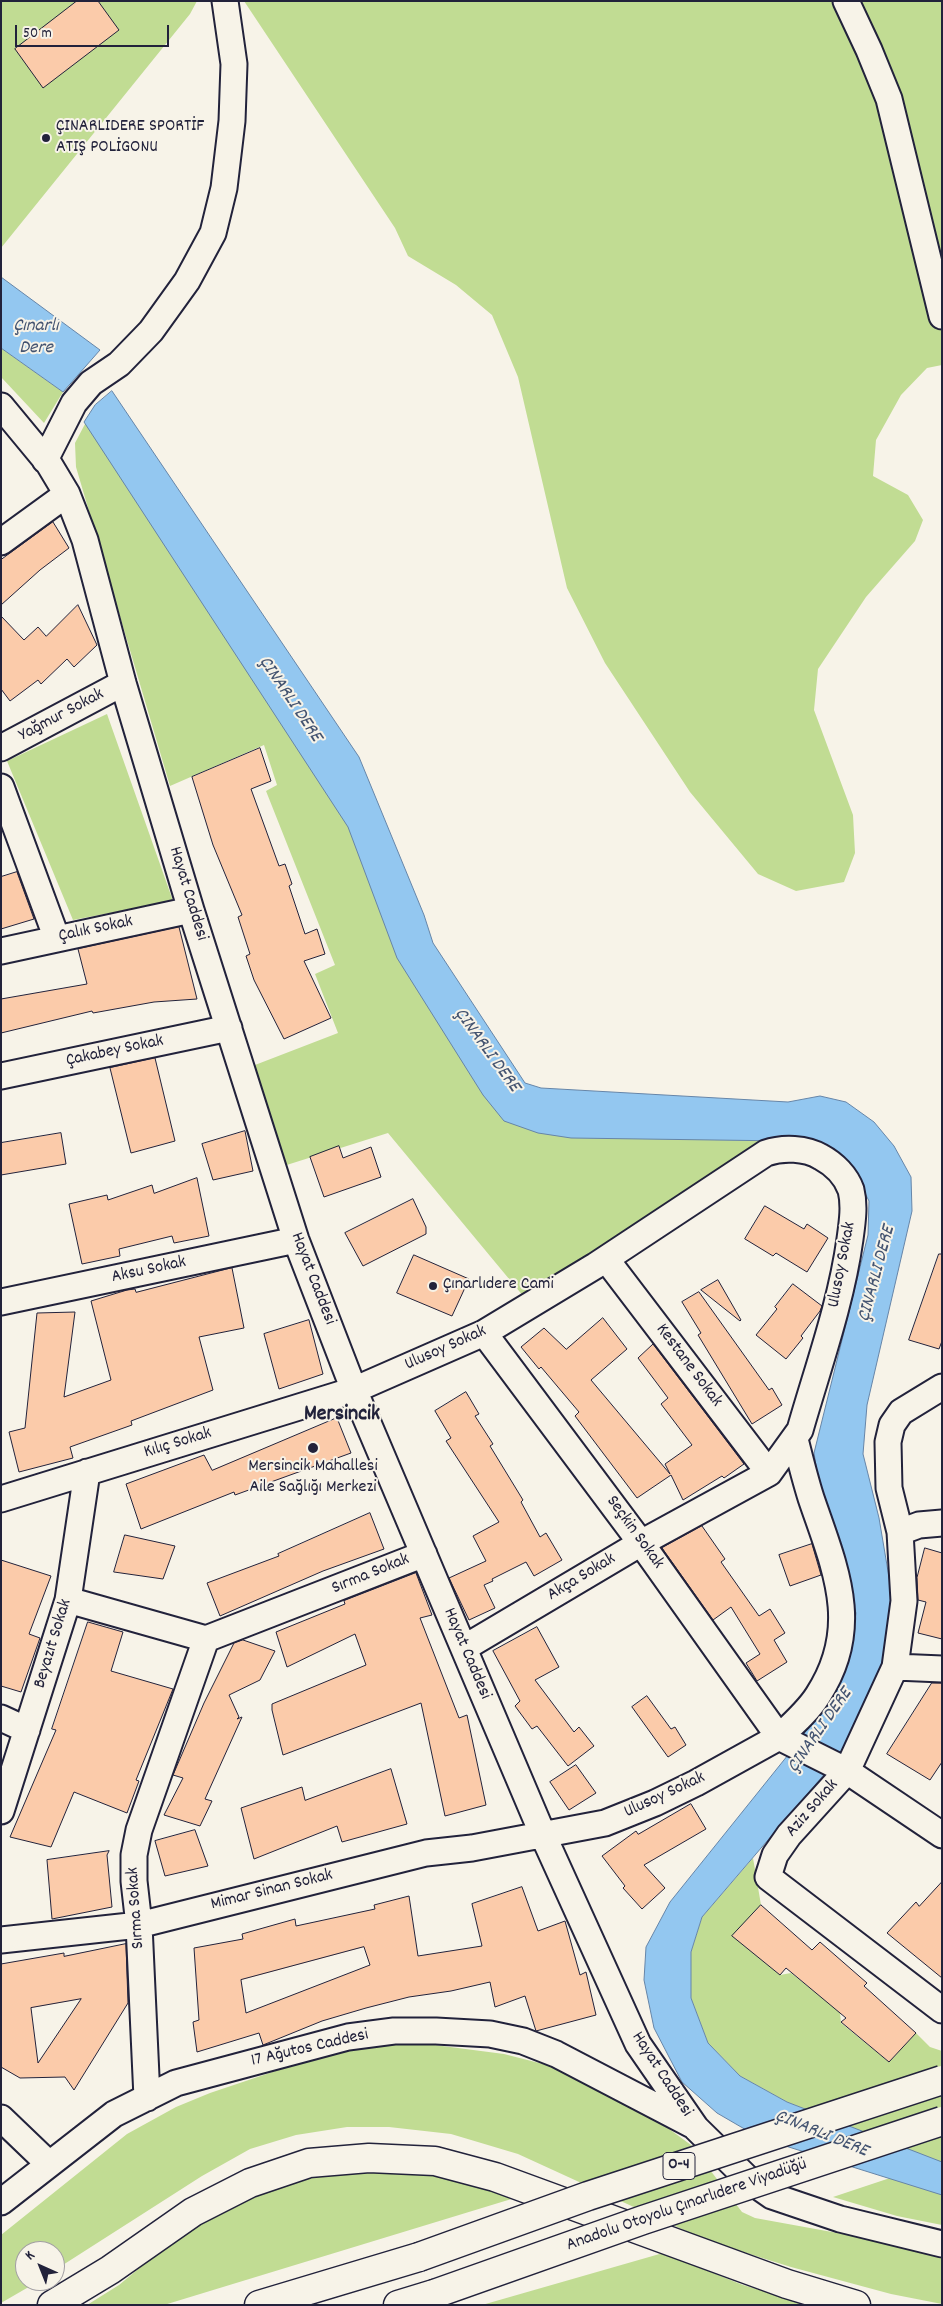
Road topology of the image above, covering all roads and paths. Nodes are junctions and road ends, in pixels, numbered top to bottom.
1 (225, 1) edge
2 (846, 1) edge
3 (942, 316) edge
4 (1, 406) edge
5 (45, 460) junction
6 (67, 494) junction
7 (1, 542) edge
8 (123, 684) junction
9 (1, 748) edge
10 (1, 787) edge
11 (191, 910) junction
12 (57, 938) junction
13 (1, 951) edge
14 (229, 1028) junction
15 (1, 1076) edge
16 (296, 1240) junction
17 (606, 1259) junction
18 (1, 1302) edge
19 (484, 1333) junction
20 (942, 1387) edge
21 (354, 1390) junction
22 (795, 1439) junction
23 (87, 1472) junction
24 (769, 1473) junction
25 (1, 1499) edge
26 (942, 1523) edge
27 (900, 1532) junction
28 (641, 1542) junction
29 (424, 1554) junction
30 (68, 1600) junction
31 (206, 1640) junction
32 (464, 1648) junction
33 (895, 1667) junction
34 (942, 1669) edge
35 (1, 1718) edge
36 (27, 1730) junction
37 (787, 1741) junction
38 (840, 1767) junction
39 (1, 1811) edge
40 (543, 1835) junction
41 (942, 1835) edge
42 (139, 1925) junction
43 (1, 1940) edge
44 (942, 2010) edge
45 (942, 2080) edge
46 (147, 2098) junction
47 (1, 2118) edge
48 (942, 2122) edge
49 (696, 2128) junction
50 (49, 2164) junction
51 (1, 2202) edge
52 (942, 2244) edge
53 (52, 2305) edge
54 (259, 2305) edge
55 (398, 2305) edge
56 (856, 2305) edge

1 - 5 street
2 - 3 street
4 - 5 street, Hayat Caddesi
5 - 6 street, Hayat Caddesi
6 - 7 street
6 - 8 street, Hayat Caddesi
8 - 9 street, Yağmur Sokak
8 - 11 street, Hayat Caddesi
10 - 12 street
11 - 12 street, Çalık Sokak
11 - 14 street, Hayat Caddesi
12 - 13 street, Çalık Sokak
14 - 15 street, Çakabey Sokak
14 - 16 street, Hayat Caddesi
16 - 18 street, Aksu Sokak
16 - 21 street, Hayat Caddesi
17 - 19 street, Ulusoy Sokak
17 - 22 street, Ulusoy Sokak
17 - 24 street, Kestane Sokak
19 - 21 street, Ulusoy Sokak
19 - 28 street, Seçkin Sokak
20 - 27 street, Aziz Sokak
21 - 23 street, Kılıç Sokak
21 - 29 street, Hayat Caddesi
22 - 24 street, Akça Sokak
22 - 37 street, Ulusoy Sokak
23 - 25 street, Kılıç Sokak
23 - 30 street, Beyazıt Sokak
24 - 28 street, Akça Sokak
26 - 27 street
27 - 33 street, Aziz Sokak
28 - 32 street, Akça Sokak
28 - 37 street, Seçkin Sokak
29 - 31 street, Sırma Sokak
29 - 32 street, Hayat Caddesi
30 - 31 street
30 - 36 street, Beyazıt Sokak
31 - 42 street, Sırma Sokak
32 - 40 street, Hayat Caddesi
33 - 34 street
33 - 38 street, Aziz Sokak
35 - 36 street
36 - 39 street, Beyazıt Sokak
37 - 38 street
37 - 40 street, Ulusoy Sokak
38 - 41 street
38 - 44 street, Aziz Sokak
40 - 42 street, Mimar Sinan Sokak
40 - 49 street, Hayat Caddesi
42 - 43 street, Mimar Sinan Sokak
42 - 46 street, Sırma Sokak
45 - 54 highway, O-4, bridge
46 - 49 street, 17 Ağutos Caddesi
46 - 50 street, 17 Ağutos Caddesi
47 - 50 street
48 - 55 highway, Anadolu Otoyolu Çınarlıdere Viyadüğü / O-4, bridge
49 - 52 street
50 - 51 street, 17 Ağutos Caddesi
53 - 56 highway

